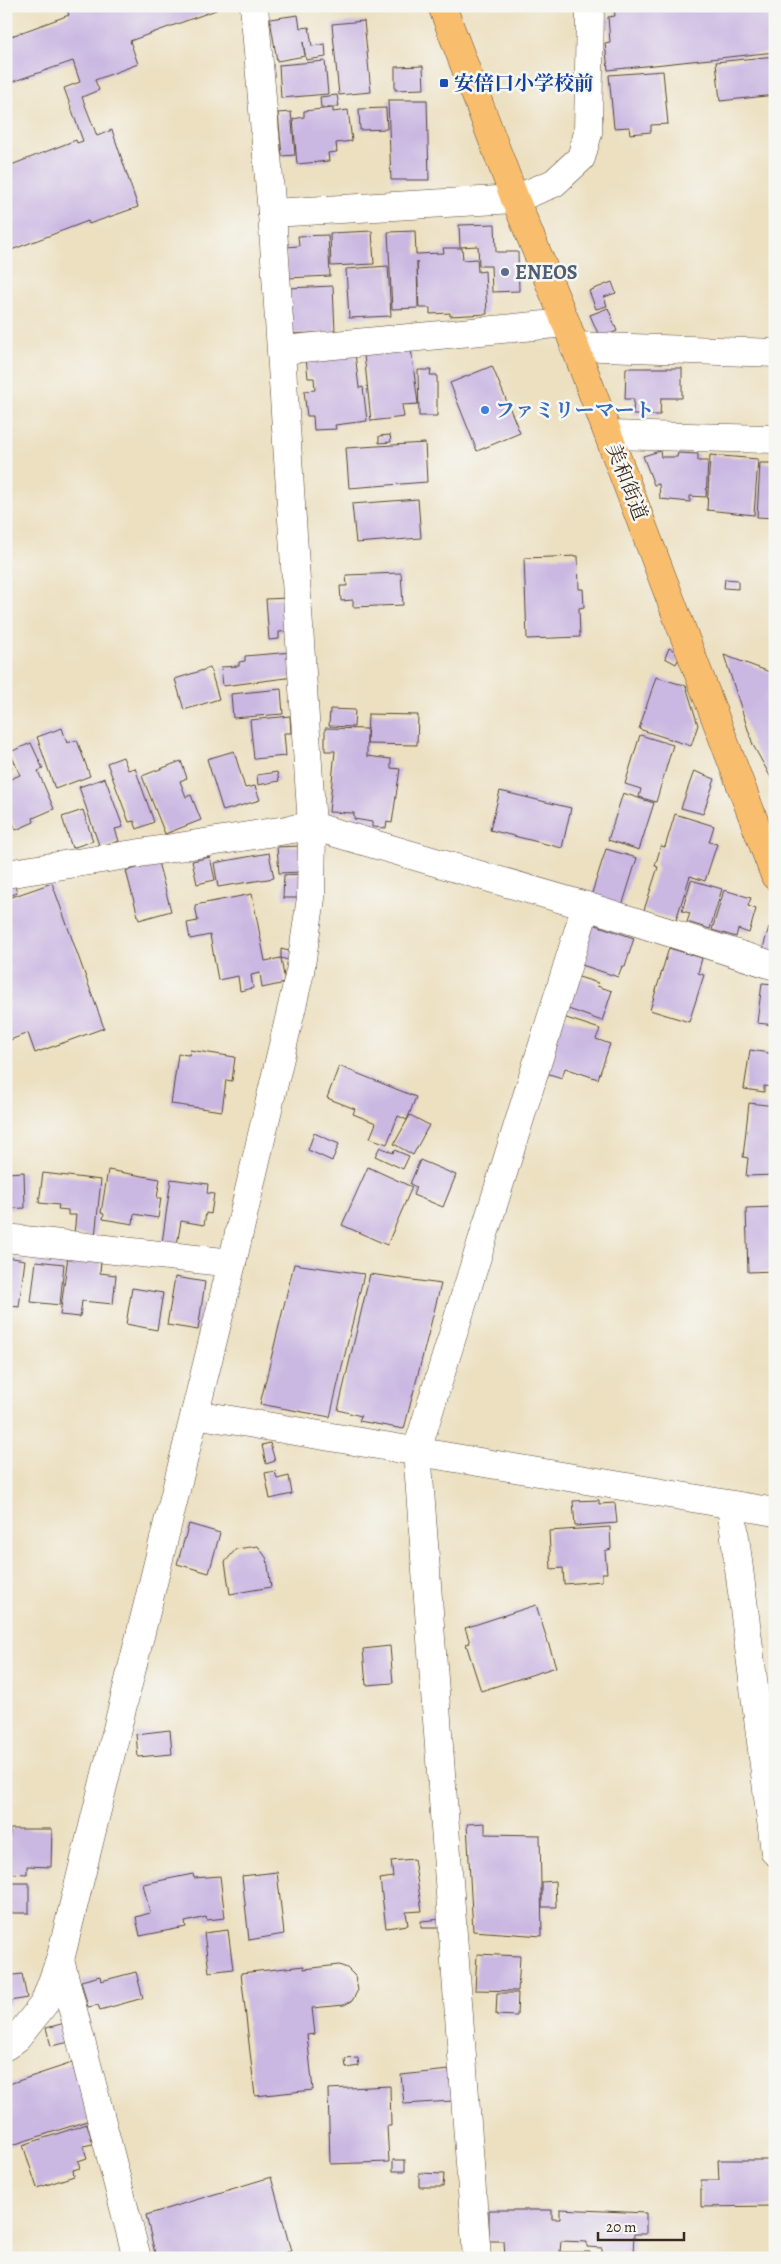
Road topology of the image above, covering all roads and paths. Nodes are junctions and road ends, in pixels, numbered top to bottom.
1 (254, 6) edge
2 (442, 6) edge
3 (590, 6) edge
4 (515, 199) junction
5 (272, 213) junction
6 (570, 335) junction
7 (282, 350) junction
8 (775, 353) edge
9 (609, 435) junction
10 (775, 439) edge
11 (312, 826) junction
12 (6, 874) edge
13 (775, 876) edge
14 (586, 906) junction
15 (775, 966) edge
16 (6, 1238) edge
17 (232, 1264) junction
18 (195, 1414) junction
19 (417, 1450) junction
20 (731, 1506) junction
21 (775, 1512) edge
22 (772, 1807) edge
23 (775, 1852) edge
24 (60, 1960) junction
25 (6, 2046) edge
26 (137, 2258) edge
27 (477, 2258) edge

1 - 5 street
2 - 4 main road, 美和街道
3 - 4 street
4 - 5 street
4 - 6 main road, 美和街道
5 - 7 street
6 - 7 street
6 - 8 street
6 - 9 main road, 美和街道
7 - 11 street
9 - 10 street
9 - 13 main road, 美和街道
11 - 12 street
11 - 14 street
11 - 17 street
14 - 15 street
14 - 19 street
16 - 17 street
17 - 18 street
18 - 19 street
18 - 24 street
19 - 20 street
19 - 27 street
20 - 21 street
20 - 22 street
22 - 23 street
24 - 25 street
24 - 26 street

